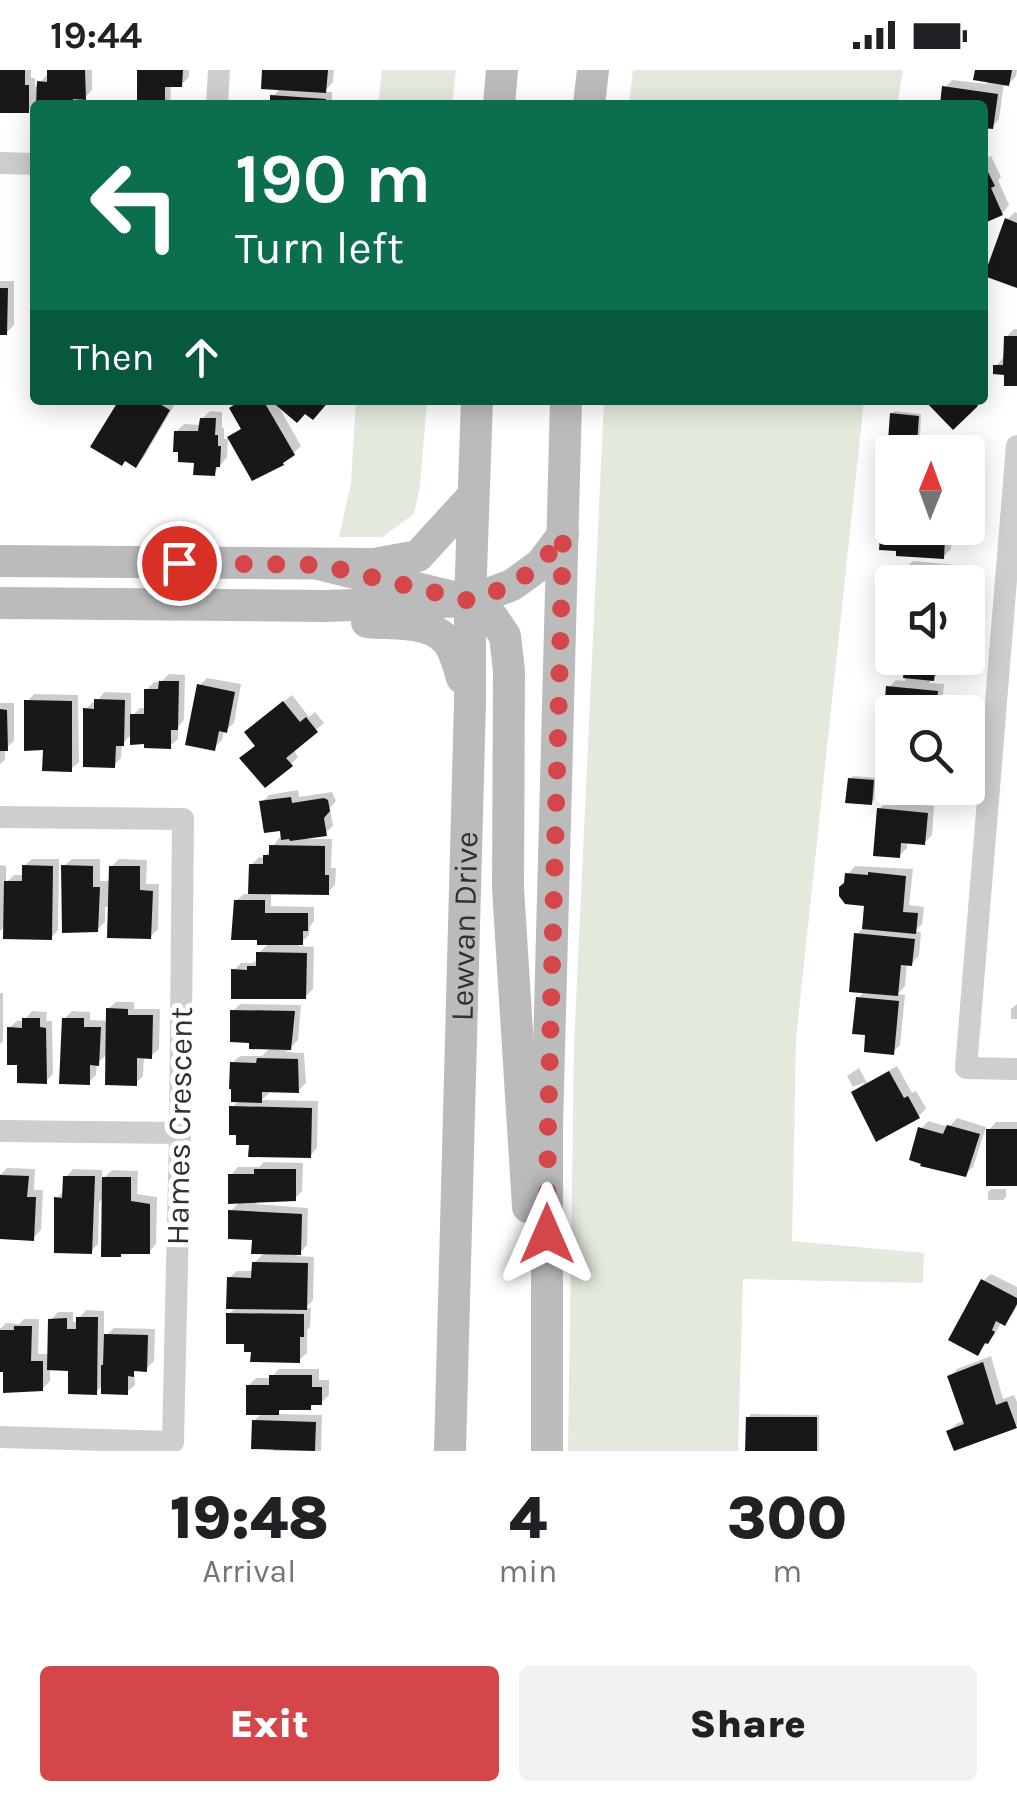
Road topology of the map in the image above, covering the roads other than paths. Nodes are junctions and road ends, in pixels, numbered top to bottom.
1 (219, 70) edge
2 (502, 70) edge
3 (593, 70) edge
4 (217, 100) edge
5 (499, 100) edge
6 (590, 100) edge
7 (0, 163) edge
8 (30, 164) edge
9 (476, 405) edge
10 (566, 405) edge
11 (1017, 446) edge
12 (472, 497) junction
13 (563, 535) junction
14 (0, 562) edge
15 (322, 565) junction
16 (470, 601) junction
17 (0, 603) edge
18 (218, 603) junction
19 (470, 702) junction
20 (0, 816) edge
21 (1017, 1068) edge
22 (0, 1131) edge
23 (180, 1133) junction
24 (0, 1437) edge
25 (450, 1451) edge
26 (546, 1451) edge

1 - 4 street
2 - 5 main road
3 - 6 main road
7 - 8 street
9 - 12 main road, Lewvan Drive
10 - 13 main road
11 - 21 street
12 - 15 main road
12 - 16 main road, Lewvan Drive
13 - 16 main road
13 - 26 main road
14 - 15 main road
15 - 16 main road
16 - 18 main road
16 - 19 main road, Lewvan Drive
16 - 26 main road
17 - 18 main road
18 - 19 main road
19 - 25 main road, Lewvan Drive
20 - 23 street, Hames Crescent
22 - 23 street
23 - 24 street, Hames Crescent

